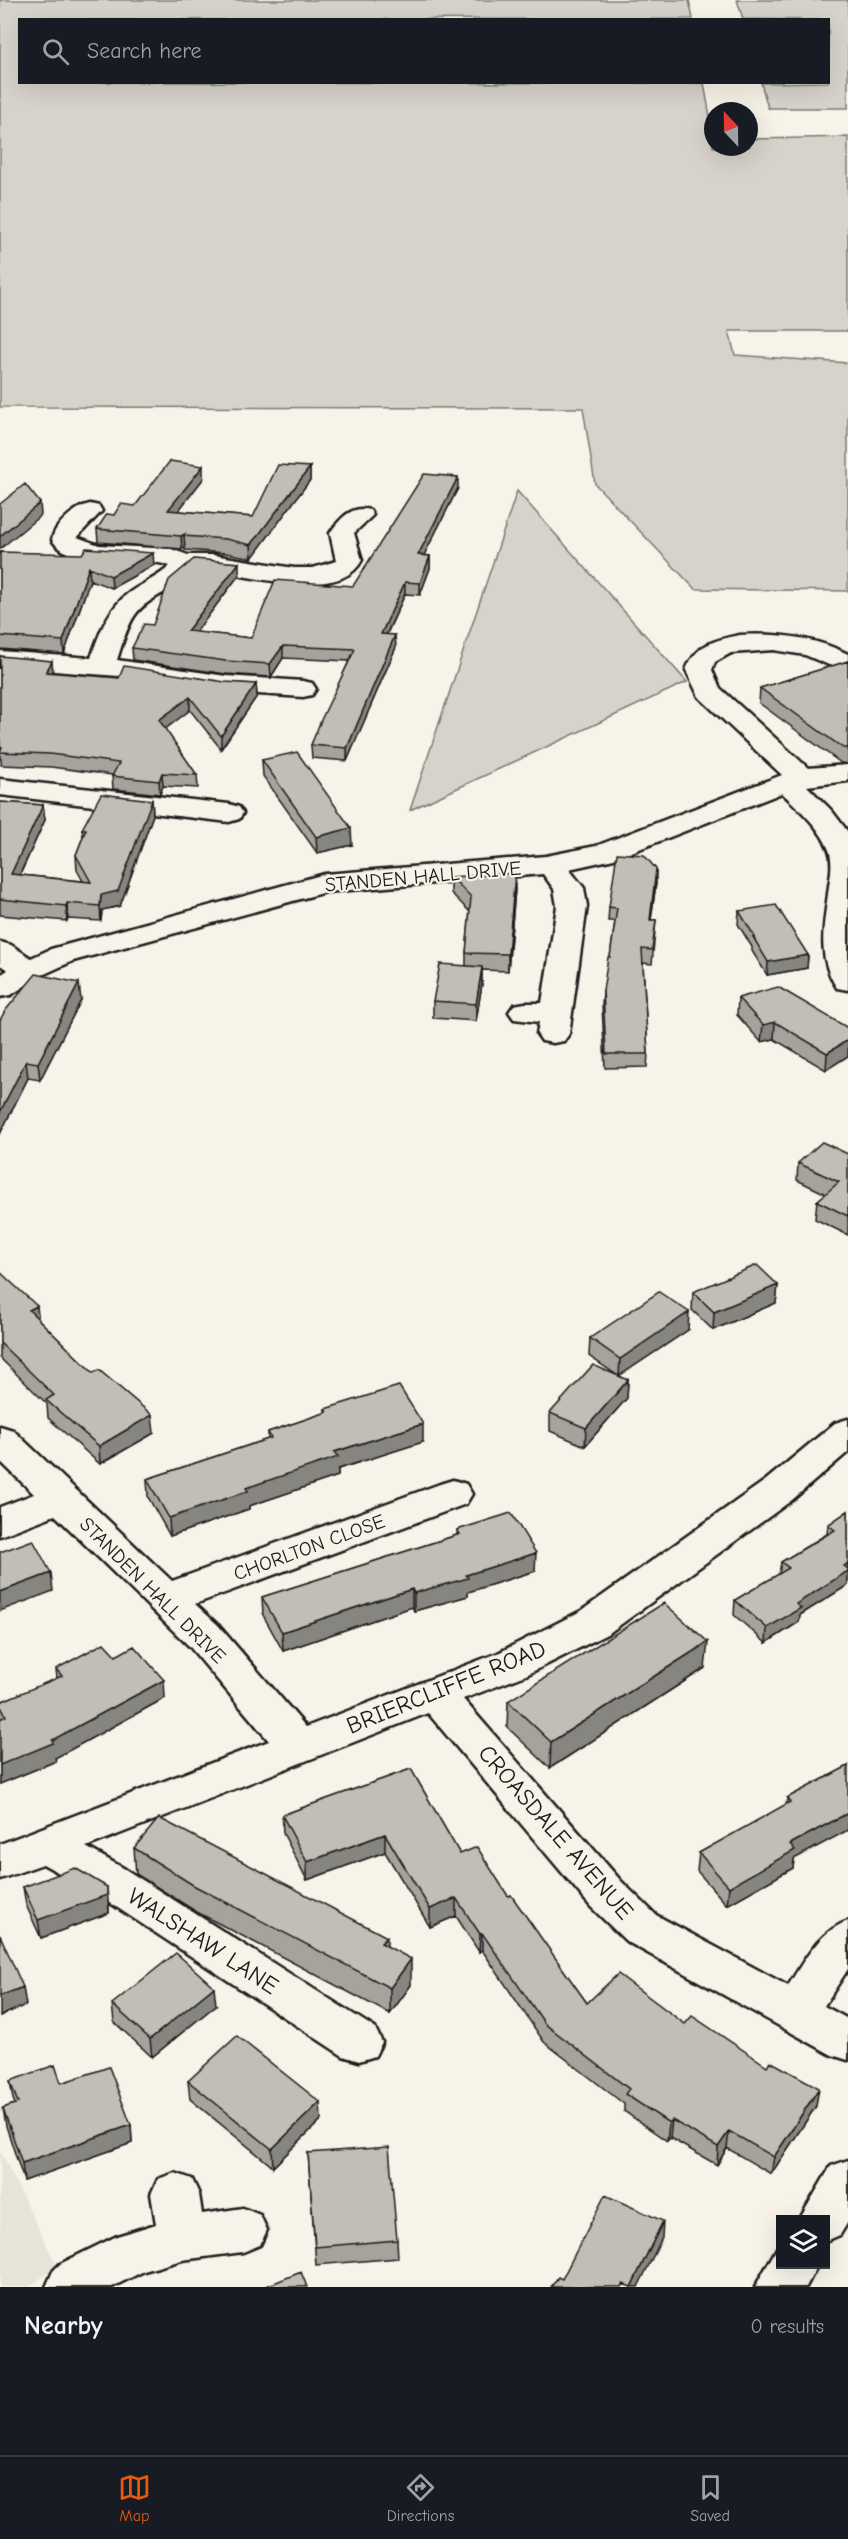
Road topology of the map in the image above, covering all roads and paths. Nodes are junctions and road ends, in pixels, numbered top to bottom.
1 (90, 512) dead end
2 (361, 515) dead end
3 (181, 561) junction
4 (0, 659) edge
5 (848, 665) edge
6 (101, 667) junction
7 (303, 689) dead end
8 (848, 773) edge
9 (794, 780) junction
10 (0, 787) edge
11 (229, 813) dead end
12 (550, 864) junction
13 (845, 921) edge
14 (0, 951) edge
15 (29, 970) junction
16 (848, 981) edge
17 (0, 988) edge
18 (525, 1012) dead end
19 (848, 1432) edge
20 (0, 1439) edge
21 (453, 1494) dead end
22 (61, 1498) junction
23 (0, 1522) edge
24 (166, 1599) junction
25 (434, 1693) junction
26 (299, 1747) junction
27 (45, 1844) junction
28 (0, 1862) edge
29 (848, 1939) edge
30 (795, 2012) junction
31 (848, 2041) edge
32 (359, 2042) dead end
33 (848, 2181) edge
34 (826, 2215) edge
35 (243, 2230) dead end
36 (791, 2269) edge
37 (70, 2287) edge
38 (779, 2287) edge

1 - 3 street
2 - 3 street
3 - 6 street
4 - 6 street
5 - 9 street
6 - 7 street
8 - 9 street, STANDEN HALL DRIVE
9 - 12 street, STANDEN HALL DRIVE
9 - 13 street
10 - 11 street
12 - 15 street, STANDEN HALL DRIVE
12 - 18 street
13 - 16 street
14 - 15 street
15 - 17 street, STANDEN HALL DRIVE
19 - 25 street, BRIERCLIFFE ROAD
20 - 22 street, STANDEN HALL DRIVE
21 - 24 street, CHORLTON CLOSE
22 - 23 street
22 - 24 street, STANDEN HALL DRIVE
24 - 26 street, STANDEN HALL DRIVE
25 - 26 street, BRIERCLIFFE ROAD
25 - 30 street, CROASDALE AVENUE
26 - 27 street, BRIERCLIFFE ROAD
27 - 28 street, BRIERCLIFFE ROAD
27 - 32 street, WALSHAW LANE
29 - 30 street
30 - 31 street, CROASDALE AVENUE
33 - 34 street
35 - 37 street
36 - 38 street

